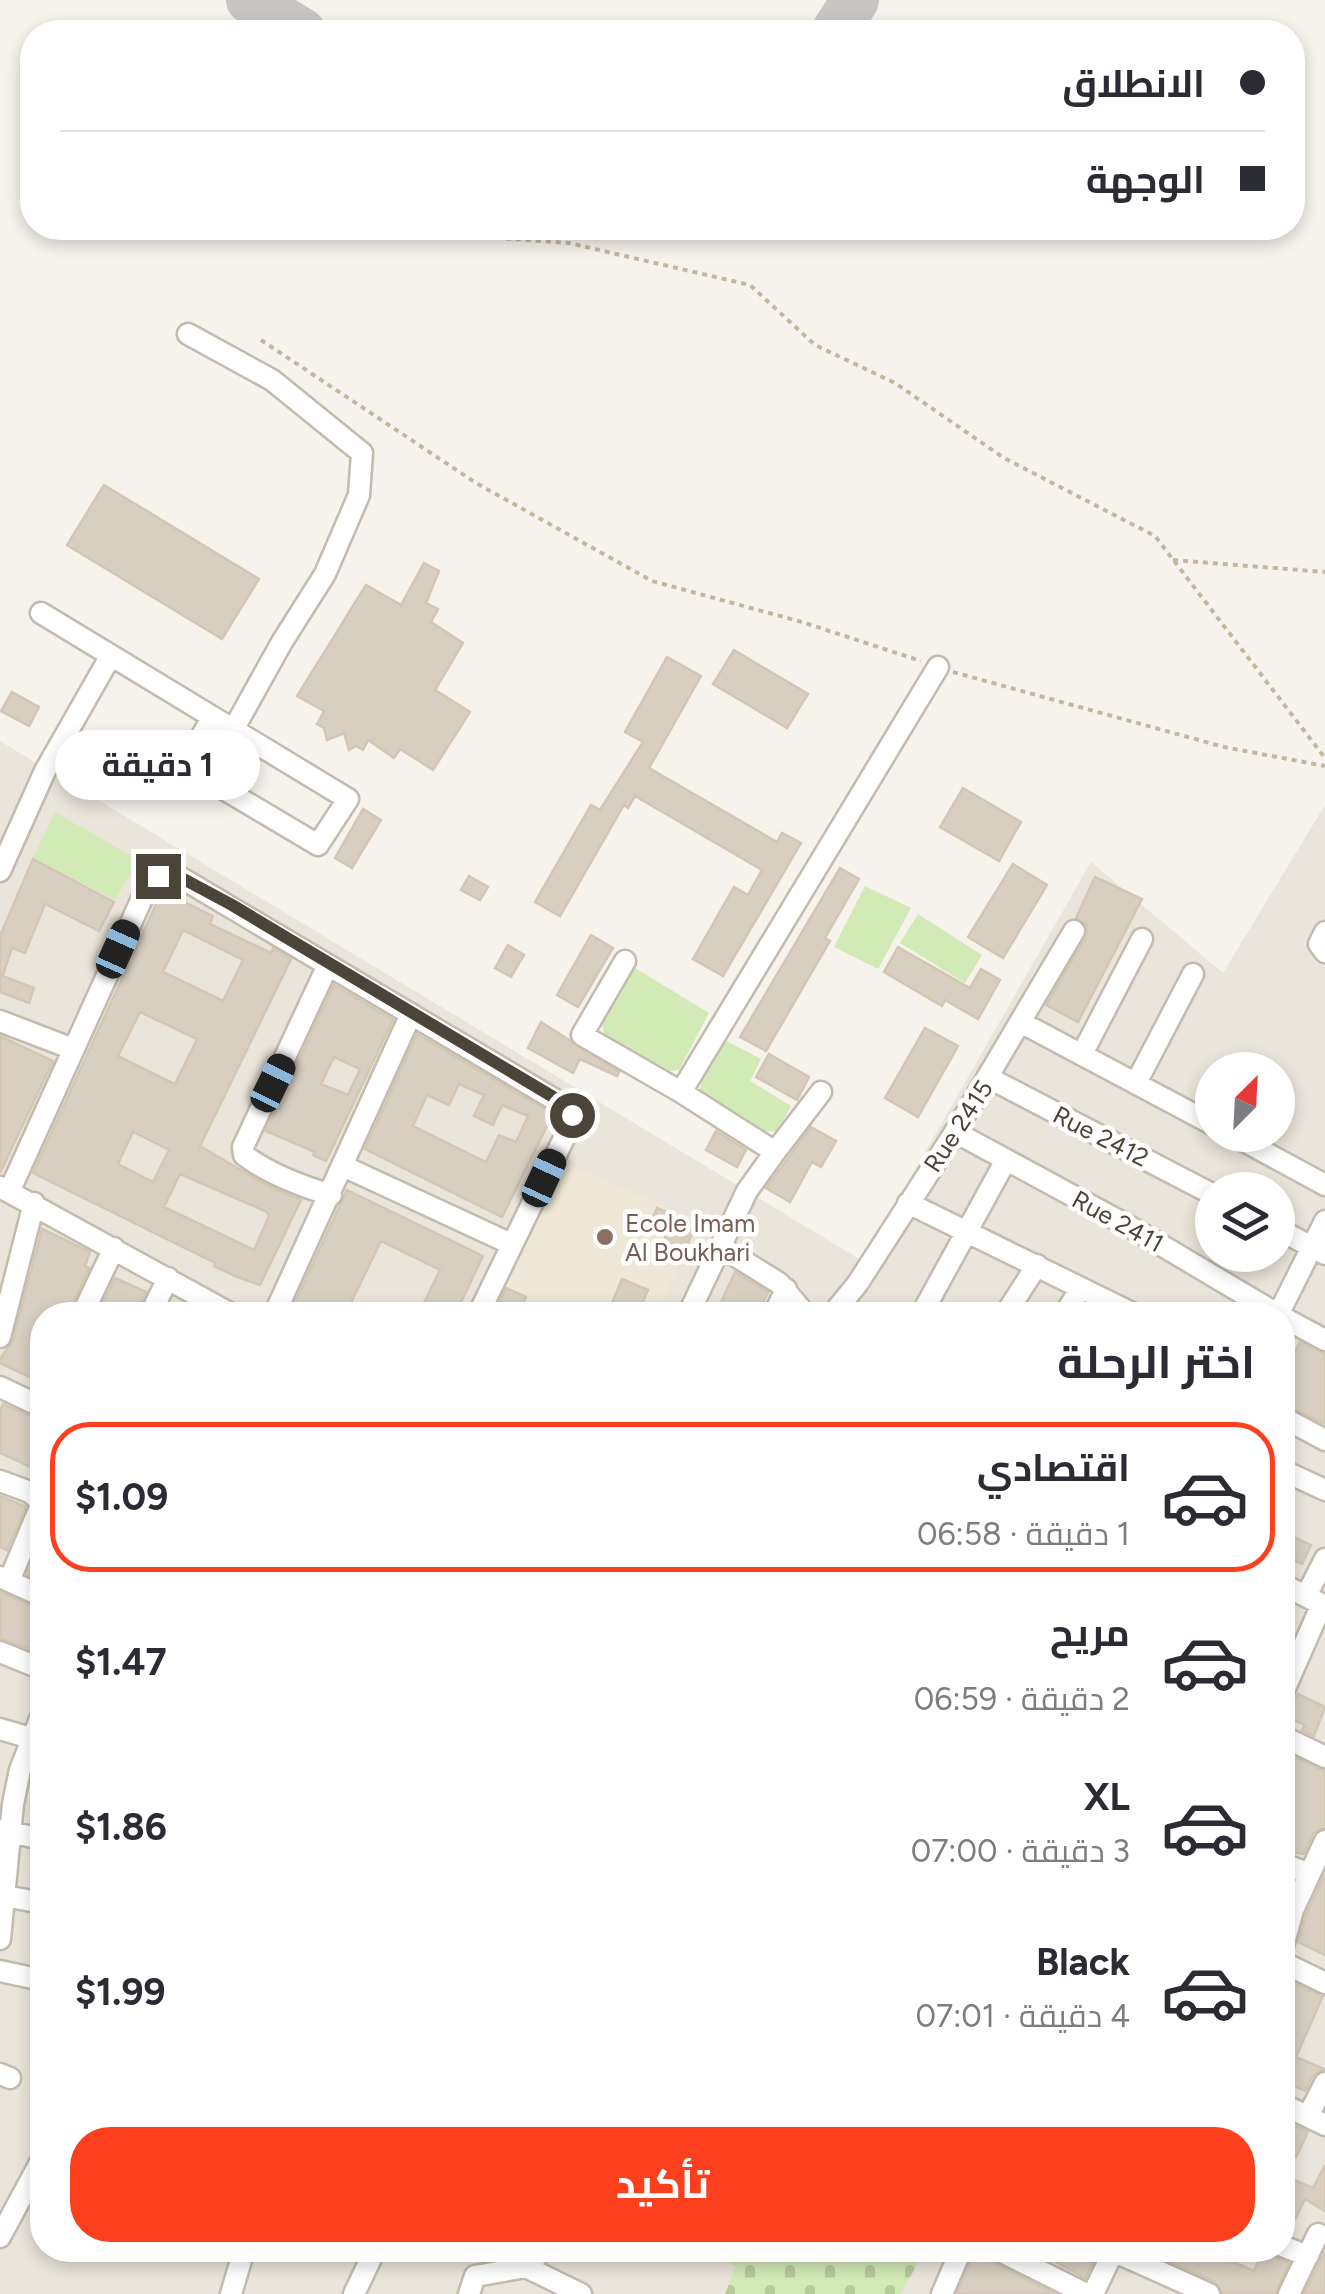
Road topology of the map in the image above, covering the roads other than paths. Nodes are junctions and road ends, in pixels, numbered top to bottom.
1 (188, 334) dead end
2 (42, 613) dead end
3 (110, 656) junction
4 (938, 667) road end
5 (212, 718) junction
6 (232, 730) junction
7 (0, 872) edge
8 (1074, 930) dead end
9 (1325, 932) edge
10 (1142, 939) dead end
11 (1325, 952) edge
12 (625, 960) dead end
13 (328, 965) junction
14 (1193, 974) dead end
15 (411, 1014) junction
16 (0, 1021) edge
17 (1022, 1023) junction
18 (73, 1049) junction
19 (1082, 1054) junction
20 (989, 1078) junction
21 (1136, 1083) junction
22 (681, 1092) junction
23 (821, 1092) dead end
24 (1195, 1115) edge
25 (955, 1132) junction
26 (776, 1152) junction
27 (1264, 1152) edge
28 (1006, 1160) junction
29 (343, 1166) junction
30 (1195, 1185) edge
31 (1325, 1185) edge
32 (5, 1189) edge
33 (330, 1194) junction
34 (34, 1203) junction
35 (908, 1203) junction
36 (1325, 1221) edge
37 (966, 1233) junction
38 (1295, 1237) edge
39 (511, 1244) junction
40 (721, 1246) junction
41 (114, 1248) junction
42 (1318, 1250) edge
43 (1037, 1264) junction
44 (168, 1278) junction
45 (1081, 1288) junction
46 (786, 1289) junction
47 (88, 1302) edge
48 (156, 1302) edge
49 (209, 1302) edge
50 (280, 1302) edge
51 (484, 1302) edge
52 (694, 1302) edge
53 (780, 1302) edge
54 (796, 1302) edge
55 (843, 1302) edge
56 (928, 1302) edge
57 (1014, 1302) edge
58 (1072, 1302) edge
59 (1110, 1302) edge
60 (1258, 1302) edge
61 (1288, 1302) edge
62 (1295, 1323) edge
63 (0, 1337) edge
64 (1325, 1340) edge
65 (2, 1391) edge
66 (30, 1402) edge
67 (1295, 1424) edge
68 (1325, 1440) edge
69 (1295, 1476) edge
70 (0, 1481) edge
71 (1325, 1490) edge
72 (30, 1492) edge
73 (30, 1528) edge
74 (1325, 1560) edge
75 (5, 1579) edge
76 (30, 1590) edge
77 (1295, 1590) edge
78 (1318, 1602) edge
79 (0, 1652) edge
80 (1295, 1662) edge
81 (30, 1664) edge
82 (0, 1728) edge
83 (30, 1737) edge
84 (1295, 1742) edge
85 (30, 1753) edge
86 (1325, 1757) edge
87 (5, 1831) edge
88 (30, 1836) edge
89 (1324, 1847) edge
90 (1295, 1868) edge
91 (1308, 1874) junction
92 (3, 1895) edge
93 (30, 1901) edge
94 (1295, 1905) edge
95 (0, 1939) edge
96 (1295, 1968) edge
97 (0, 1971) edge
98 (30, 1977) edge
99 (1325, 1983) edge
100 (1325, 2083) edge
101 (1316, 2120) edge
102 (30, 2181) edge
103 (1318, 2234) dead end
104 (0, 2237) edge
105 (1295, 2251) edge
106 (1308, 2256) junction
107 (240, 2262) edge
108 (369, 2262) edge
109 (520, 2262) edge
110 (531, 2262) edge
111 (956, 2262) edge
112 (1028, 2262) edge
113 (1106, 2262) edge
114 (1135, 2262) edge
115 (526, 2267) junction
116 (1184, 2289) edge
117 (230, 2294) edge
118 (354, 2294) edge
119 (470, 2294) edge
120 (582, 2294) edge
121 (942, 2294) edge
122 (1089, 2294) edge
123 (1209, 2294) edge
124 (1289, 2294) edge

1 - 6 street
2 - 3 street
3 - 5 street
3 - 7 street
4 - 22 street
5 - 6 street
5 - 6 street
8 - 17 street, Rue 2415
9 - 11 street
10 - 19 street
12 - 22 street
13 - 15 street
13 - 18 street
13 - 33 street
14 - 21 street
15 - 29 street
15 - 39 street
16 - 18 street
17 - 19 street
17 - 20 street, Rue 2415
18 - 32 street
19 - 21 street
20 - 25 street, Rue 2415
20 - 30 street, Rue 2412
21 - 24 street
22 - 26 street
23 - 26 street
25 - 28 street, Rue 2411
25 - 35 street, Rue 2415
26 - 40 street
27 - 31 street
28 - 37 street
28 - 60 street, Rue 2411
29 - 33 street
29 - 39 street
32 - 34 street
33 - 50 street
34 - 41 street
34 - 63 street
35 - 37 street
35 - 55 street, Rue 2415
36 - 42 street
37 - 43 street
37 - 56 street
38 - 42 street
39 - 51 street
40 - 46 street
40 - 52 street
41 - 44 street
41 - 47 street
42 - 61 street
43 - 45 street
43 - 57 street
44 - 48 street
44 - 49 street
45 - 58 street
45 - 59 street
46 - 53 street
46 - 54 street
62 - 64 street, Rue 2411
65 - 66 street
67 - 68 street
69 - 71 street
70 - 72 street
73 - 75 street
74 - 78 street
75 - 76 street
77 - 78 street
78 - 80 street
79 - 81 street
82 - 83 street
84 - 86 street
85 - 87 street
87 - 88 street
87 - 92 street
89 - 91 street
90 - 91 street
91 - 94 street
92 - 93 street
92 - 95 street
96 - 99 street
97 - 98 street
100 - 101 street
102 - 104 street
103 - 106 street
105 - 106 street
106 - 124 street
107 - 117 street
108 - 118 street
109 - 115 street
110 - 115 street
111 - 121 street
112 - 122 street
113 - 122 street
114 - 116 street
115 - 119 street
115 - 120 street
116 - 123 street

